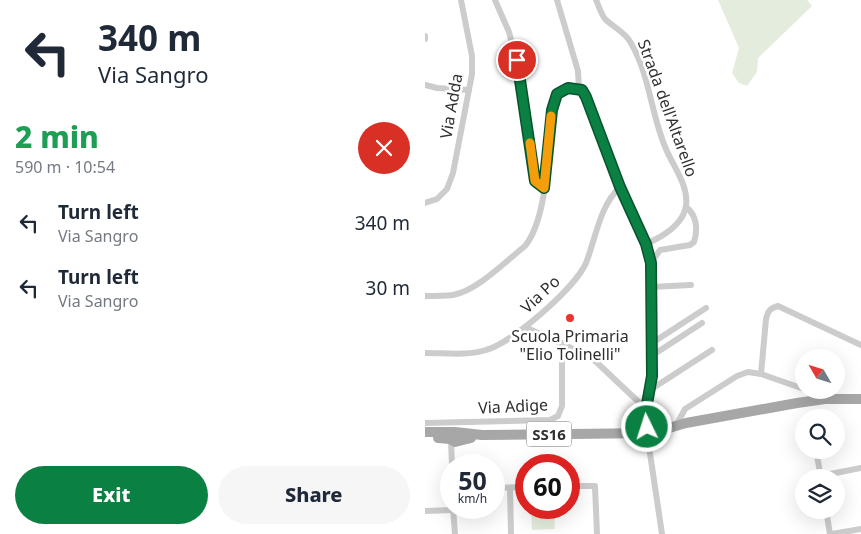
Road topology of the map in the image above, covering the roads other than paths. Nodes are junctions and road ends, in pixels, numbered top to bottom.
1 (461, 0) edge
2 (495, 0) edge
3 (557, 0) edge
4 (596, 0) edge
5 (425, 85) edge
6 (579, 89) junction
7 (469, 90) junction
8 (620, 187) junction
9 (544, 188) junction
10 (425, 203) edge
11 (686, 207) junction
12 (646, 244) junction
13 (651, 263) junction
14 (691, 285) dead end
15 (651, 287) junction
16 (425, 296) edge
17 (706, 308) dead end
18 (702, 323) dead end
19 (525, 327) junction
20 (562, 343) junction
21 (652, 343) junction
22 (861, 345) edge
23 (712, 350) dead end
24 (425, 353) edge
25 (653, 355) junction
26 (761, 374) junction
27 (795, 386) edge
28 (650, 390) junction
29 (825, 399) edge
30 (845, 399) edge
31 (861, 399) edge
32 (645, 410) junction
33 (682, 422) junction
34 (425, 423) edge
35 (650, 428) junction
36 (425, 432) edge
37 (455, 438) junction
38 (425, 439) edge
39 (452, 454) edge
40 (861, 468) edge
41 (845, 472) edge
42 (580, 486) edge
43 (505, 488) edge
44 (510, 488) junction
45 (515, 488) edge
46 (440, 510) edge
47 (425, 511) edge
48 (454, 519) edge
49 (828, 519) edge
50 (861, 529) edge
51 (455, 534) edge
52 (511, 534) edge
53 (597, 534) edge
54 (662, 534) edge
55 (831, 534) edge

1 - 7 street, Via Adda
2 - 9 street
3 - 6 street
4 - 11 street, Strada dell'Altarello
5 - 7 street
6 - 8 street
6 - 9 street
7 - 10 street, Via Adda
8 - 12 street
8 - 19 street, Via Po
9 - 16 street
11 - 12 street
11 - 13 street, Strada dell'Altarello
12 - 13 street
13 - 15 street
14 - 15 street
15 - 21 street
17 - 21 street
18 - 25 street
19 - 20 street
19 - 24 street, Via Po
20 - 32 street
20 - 34 street, Via Adige
21 - 25 street
22 - 26 street
23 - 28 street
25 - 28 street
26 - 27 street
26 - 33 street
28 - 32 street
29 - 33 main road, SS16
30 - 31 main road, SS16
32 - 35 street
33 - 35 main road, SS16
35 - 37 main road, SS16
35 - 54 street
36 - 37 main road, SS16
37 - 38 main road, SS16
37 - 39 street
40 - 41 street
42 - 53 street
43 - 44 street
44 - 45 street
44 - 52 street
46 - 47 street
48 - 51 street
49 - 55 street
50 - 55 street

